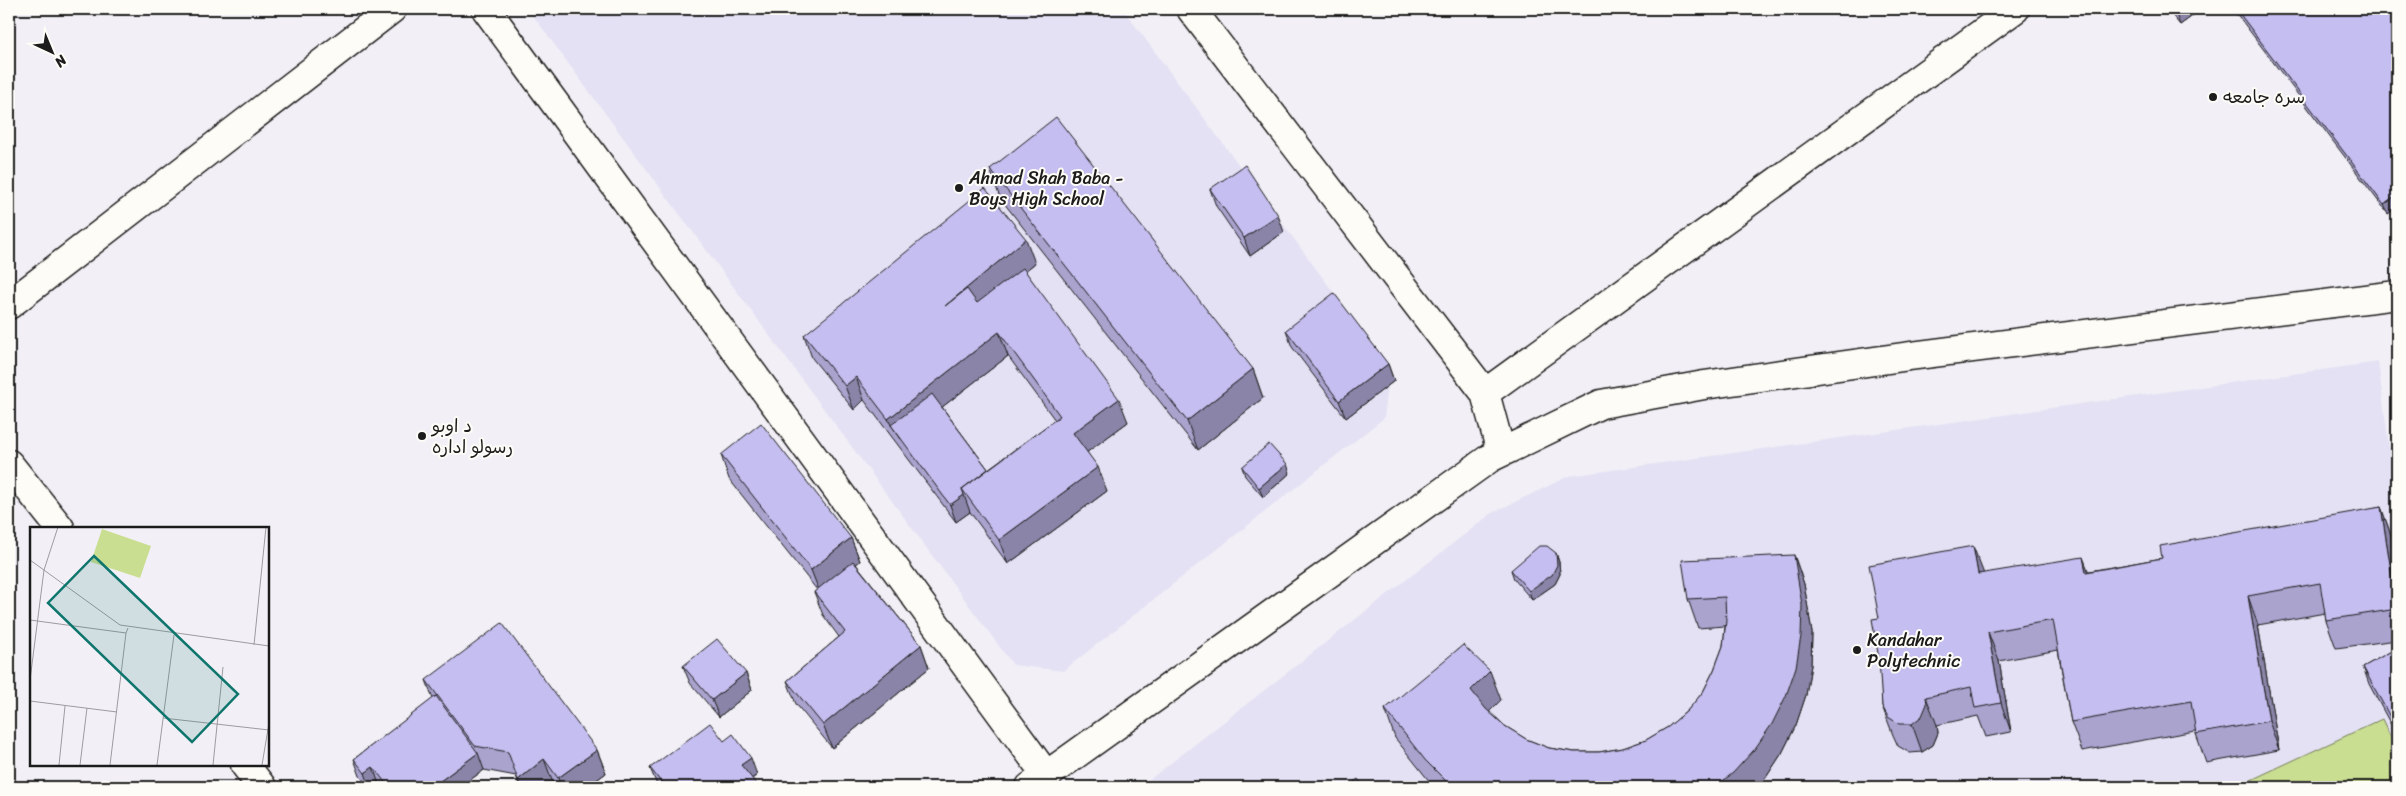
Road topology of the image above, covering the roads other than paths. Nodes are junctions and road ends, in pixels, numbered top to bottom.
1 (392, 9) edge
2 (486, 9) edge
3 (1191, 9) edge
4 (2015, 9) edge
5 (2397, 296) edge
6 (9, 305) edge
7 (1485, 393) junction
8 (1501, 452) junction
9 (9, 464) edge
10 (59, 527) edge
11 (246, 766) edge
12 (1038, 781) edge
13 (262, 787) edge

1 - 6 street
2 - 12 street
3 - 7 street
4 - 7 street
5 - 8 street
7 - 8 street
8 - 12 street
9 - 10 street
11 - 13 street

